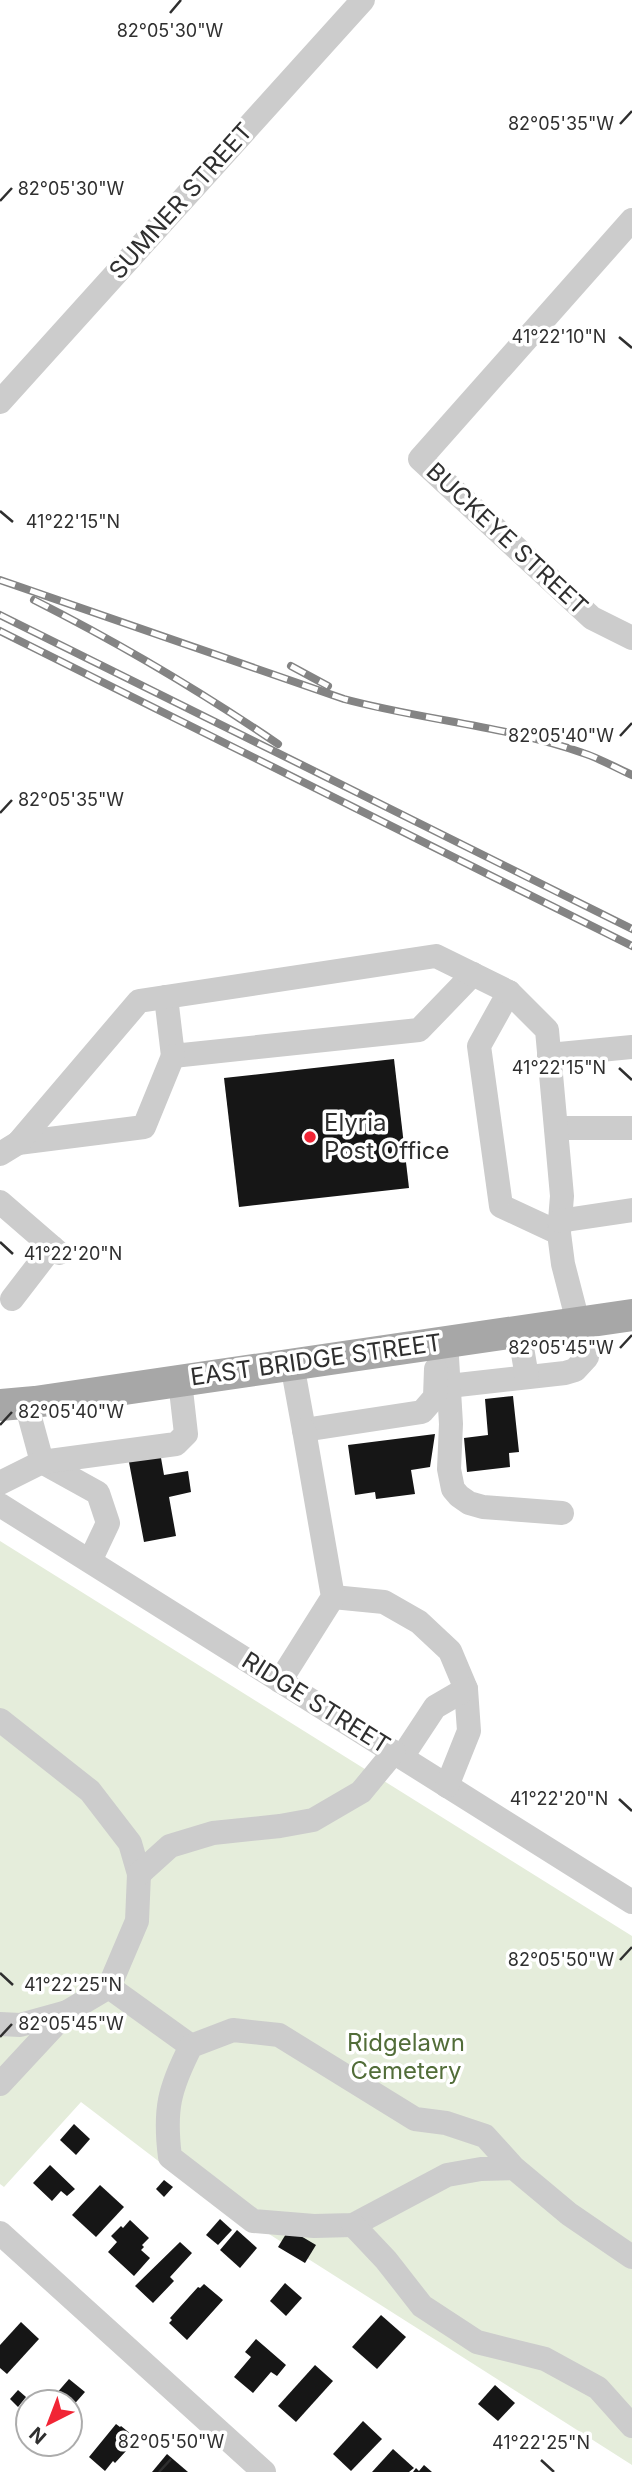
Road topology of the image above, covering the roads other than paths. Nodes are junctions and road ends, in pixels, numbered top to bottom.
1 (363, 0) edge
2 (632, 220) edge
3 (0, 402) edge
4 (632, 638) edge
5 (473, 974) junction
6 (509, 992) junction
7 (166, 997) junction
8 (632, 1047) edge
9 (549, 1055) junction
10 (173, 1056) junction
11 (556, 1128) junction
12 (632, 1128) edge
13 (9, 1149) edge
14 (0, 1202) edge
15 (632, 1210) edge
16 (559, 1227) junction
17 (12, 1299) dead end
18 (632, 1315) edge
19 (578, 1322) junction
20 (519, 1330) junction
21 (441, 1342) junction
22 (292, 1364) junction
23 (527, 1377) junction
24 (180, 1381) junction
25 (449, 1386) junction
26 (13, 1404) edge
27 (304, 1430) junction
28 (42, 1462) junction
29 (0, 1483) edge
30 (0, 1505) edge
31 (562, 1513) dead end
32 (90, 1561) junction
33 (333, 1597) junction
34 (280, 1681) junction
35 (466, 1689) junction
36 (0, 1720) edge
37 (398, 1755) junction
38 (447, 1786) junction
39 (139, 1874) junction
40 (632, 1902) edge
41 (108, 1987) junction
42 (67, 2012) junction
43 (0, 2024) edge
44 (191, 2046) junction
45 (0, 2084) edge
46 (514, 2168) junction
47 (353, 2225) junction
48 (0, 2233) edge
49 (632, 2257) edge
50 (632, 2426) edge
51 (264, 2472) edge

1 - 3 street, SUMNER STREET
2 - 4 street, BUCKEYE STREET
5 - 6 street
5 - 7 street
5 - 10 street
6 - 9 street
6 - 16 street
7 - 10 street
7 - 13 street
8 - 9 street
9 - 11 street
10 - 13 street
11 - 12 street
11 - 16 street
14 - 17 street
15 - 16 street
16 - 19 street
18 - 19 main road, EAST BRIDGE STREET
19 - 20 main road, EAST BRIDGE STREET
19 - 23 street
20 - 21 main road, EAST BRIDGE STREET
20 - 23 street
21 - 22 main road, EAST BRIDGE STREET
21 - 25 street
21 - 27 street
22 - 24 main road, EAST BRIDGE STREET
22 - 27 street
23 - 25 street
24 - 26 main road, EAST BRIDGE STREET
24 - 28 street
25 - 31 street
26 - 28 street
27 - 33 street
28 - 29 street
28 - 32 street
30 - 32 street, RIDGE STREET
32 - 34 street, RIDGE STREET
33 - 34 street
33 - 35 street
34 - 37 street, RIDGE STREET
35 - 37 street
35 - 38 street
36 - 39 street
37 - 38 street, RIDGE STREET
37 - 39 street
38 - 40 street, RIDGE STREET
39 - 41 street
41 - 42 street
41 - 44 street
42 - 43 street
42 - 45 street
44 - 46 street
44 - 47 street
46 - 47 street
46 - 49 street
47 - 50 street
48 - 51 street

